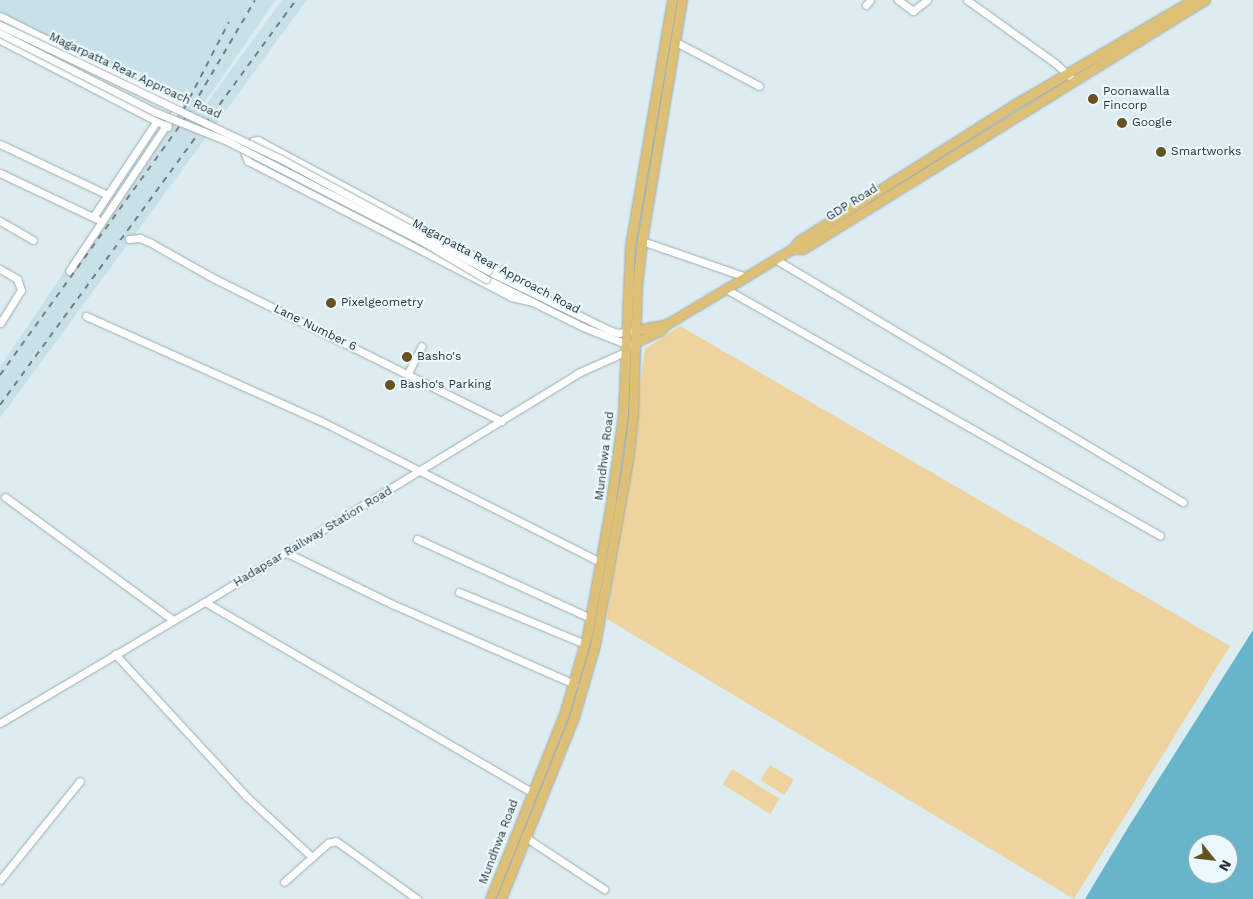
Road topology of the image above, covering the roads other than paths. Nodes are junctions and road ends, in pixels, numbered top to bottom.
1 (672, 0) edge
2 (682, 0) edge
3 (898, 0) edge
4 (927, 0) edge
5 (966, 0) edge
6 (1204, 0) edge
7 (1185, 1) edge
8 (0, 16) edge
9 (0, 25) edge
10 (0, 33) edge
11 (0, 40) edge
12 (676, 42) junction
13 (1071, 77) junction
14 (759, 86) dead end
15 (156, 122) junction
16 (168, 127) junction
17 (0, 144) edge
18 (0, 174) edge
19 (642, 176) junction
20 (652, 177) junction
21 (108, 195) junction
22 (94, 217) junction
23 (0, 221) edge
24 (103, 222) junction
25 (129, 239) dead end
26 (33, 240) dead end
27 (642, 240) junction
28 (775, 260) junction
29 (0, 269) edge
30 (69, 271) dead end
31 (487, 275) junction
32 (746, 277) junction
33 (519, 286) junction
34 (726, 289) junction
35 (533, 302) junction
36 (86, 316) dead end
37 (0, 323) edge
38 (666, 324) junction
39 (636, 330) junction
40 (626, 333) junction
41 (636, 342) junction
42 (422, 346) dead end
43 (626, 349) junction
44 (408, 373) junction
45 (501, 421) junction
46 (420, 471) junction
47 (6, 497) dead end
48 (1183, 502) dead end
49 (1160, 536) dead end
50 (417, 539) dead end
51 (285, 552) junction
52 (600, 562) junction
53 (459, 592) dead end
54 (205, 602) junction
55 (590, 618) junction
56 (173, 620) junction
57 (596, 638) junction
58 (586, 640) junction
59 (114, 654) junction
60 (574, 684) junction
61 (0, 723) edge
62 (80, 781) dead end
63 (532, 792) junction
64 (525, 837) junction
65 (312, 857) junction
66 (0, 880) edge
67 (284, 882) dead end
68 (604, 889) dead end
69 (417, 899) edge
70 (490, 899) edge
71 (501, 899) edge

1 - 19 main road, Mundhwa Road
2 - 12 main road, Mundhwa Road
3 - 4 street
5 - 13 street
6 - 13 main road, GDP Road
7 - 13 main road
8 - 16 street
9 - 31 street, Magarpatta Rear Approach Road, bridge
10 - 31 street, Magarpatta Rear Approach Road, bridge
11 - 15 street
12 - 14 street
12 - 20 main road, Mundhwa Road
13 - 28 main road, GDP Road
15 - 16 street
15 - 21 street
16 - 24 street
17 - 21 street
18 - 22 street
19 - 20 main road
19 - 40 main road, Mundhwa Road
20 - 27 main road, Mundhwa Road
21 - 22 street
22 - 24 street
23 - 26 street
24 - 30 street
25 - 44 street, Lane Number 6
27 - 32 street
27 - 39 main road, Mundhwa Road
28 - 32 main road, GDP Road
28 - 48 street
29 - 37 street
31 - 33 street, Magarpatta Rear Approach Road
31 - 35 street, Magarpatta Rear Approach Road
32 - 34 main road, GDP Road
33 - 35 street
33 - 40 street, Magarpatta Rear Approach Road
34 - 38 main road, GDP Road
34 - 49 street
35 - 43 street, Magarpatta Rear Approach Road
36 - 46 street
38 - 39 main road
38 - 41 main road
39 - 40 street
39 - 41 main road, Mundhwa Road
40 - 43 main road, Mundhwa Road
41 - 43 street
41 - 57 main road, Mundhwa Road
42 - 44 street
43 - 45 street, Hadapsar Railway Station Road
43 - 52 main road, Mundhwa Road
44 - 45 street, Lane Number 6
45 - 46 street, Hadapsar Railway Station Road
46 - 51 street, Hadapsar Railway Station Road
46 - 52 street
47 - 56 street
50 - 55 street
51 - 54 street, Hadapsar Railway Station Road
51 - 60 street
52 - 55 main road, Mundhwa Road
53 - 58 street
54 - 56 street, Hadapsar Railway Station Road
54 - 63 street
55 - 58 main road, Mundhwa Road
56 - 59 street, Hadapsar Railway Station Road
57 - 58 main road
57 - 64 main road, Mundhwa Road
58 - 60 main road, Mundhwa Road
59 - 61 street, Hadapsar Railway Station Road
59 - 65 street
60 - 63 main road, Mundhwa Road
62 - 66 street
63 - 70 main road, Mundhwa Road
64 - 68 street
64 - 71 main road, Mundhwa Road
65 - 67 street
65 - 69 street

